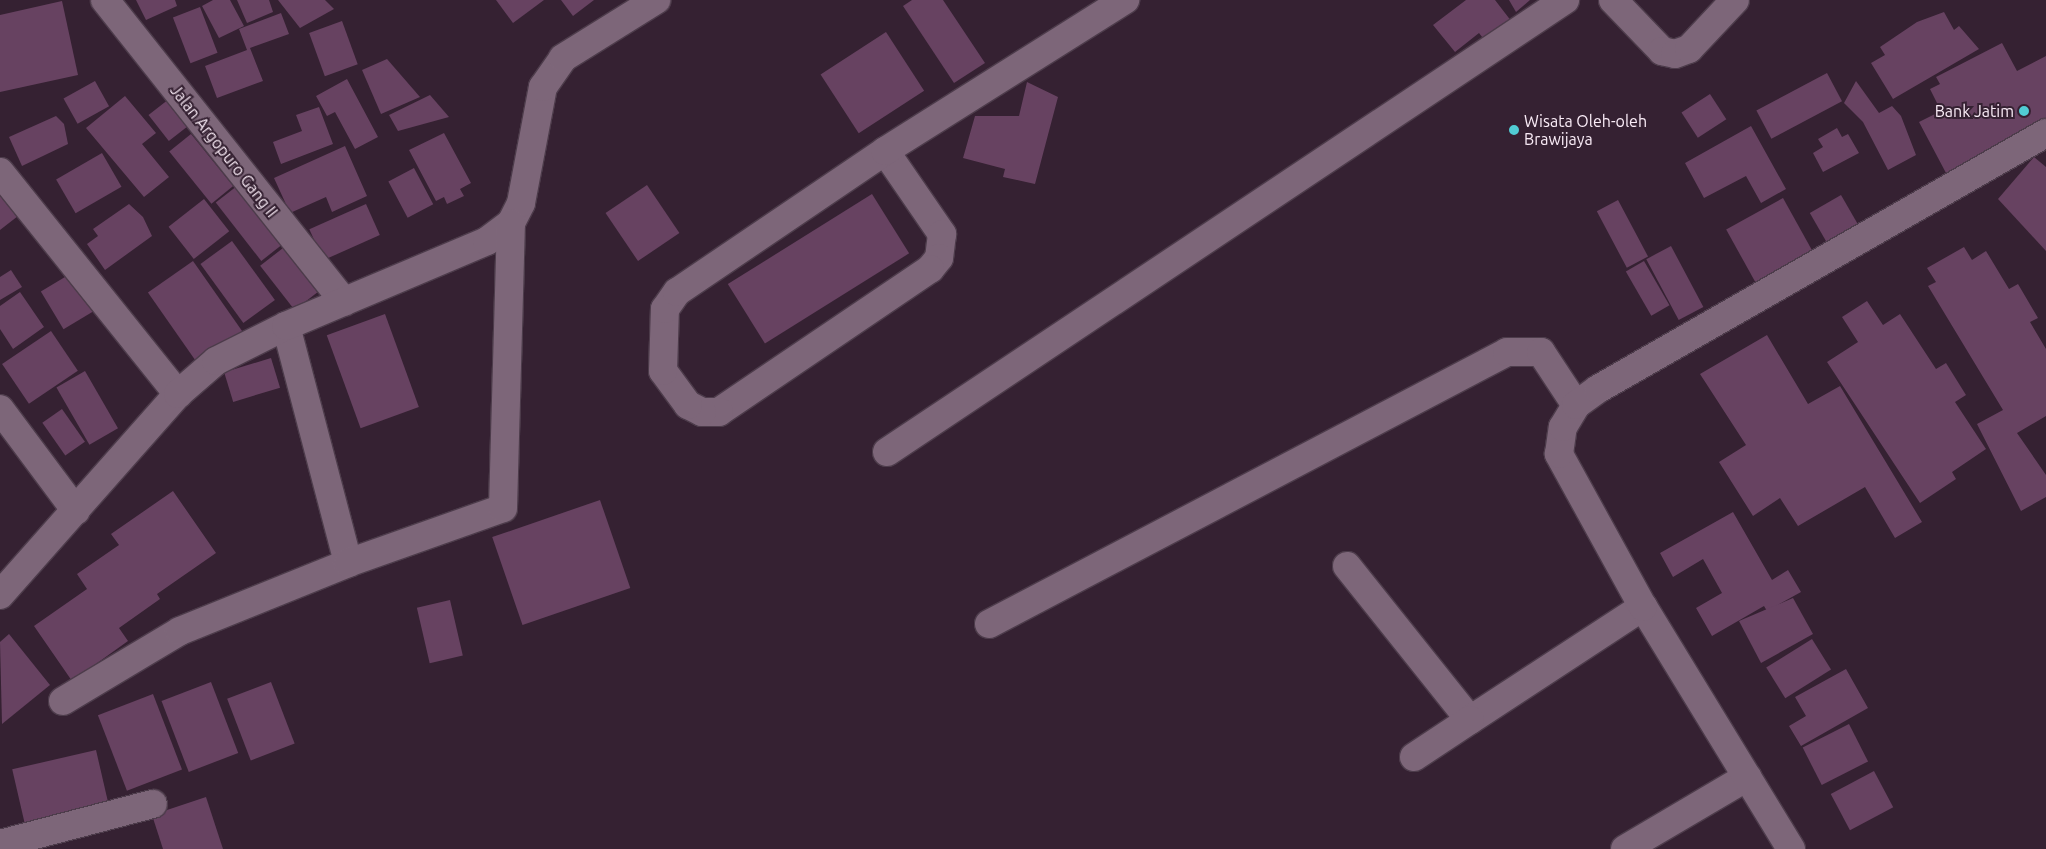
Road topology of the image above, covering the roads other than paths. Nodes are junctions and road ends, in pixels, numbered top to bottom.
1 (105, 0) edge
2 (656, 0) edge
3 (1126, 0) edge
4 (1565, 0) edge
5 (1613, 0) edge
6 (1735, 0) edge
7 (2046, 134) edge
8 (885, 151) junction
9 (0, 172) edge
10 (511, 223) junction
11 (344, 302) junction
12 (286, 326) junction
13 (178, 394) junction
14 (1576, 405) junction
15 (0, 409) edge
16 (887, 452) dead end
17 (76, 511) junction
18 (348, 563) junction
19 (1347, 566) dead end
20 (0, 595) edge
21 (1644, 607) junction
22 (988, 624) dead end
23 (63, 701) dead end
24 (1470, 720) junction
25 (1414, 758) dead end
26 (1747, 777) junction
27 (153, 804) dead end
28 (0, 844) edge
29 (1625, 849) edge
30 (1791, 849) edge

1 - 11 street, Jalan Argopuro Gang II
2 - 10 street
3 - 8 street
4 - 16 street
5 - 6 street
7 - 14 street
8 - 8 street
9 - 13 street
10 - 11 street
10 - 18 street
11 - 12 street
12 - 13 street
12 - 18 street
13 - 17 street
14 - 21 street
14 - 22 street
15 - 17 street
17 - 20 street
18 - 23 street
19 - 24 street
21 - 24 street
21 - 26 street
24 - 25 street
26 - 29 street
26 - 30 street
27 - 28 street

